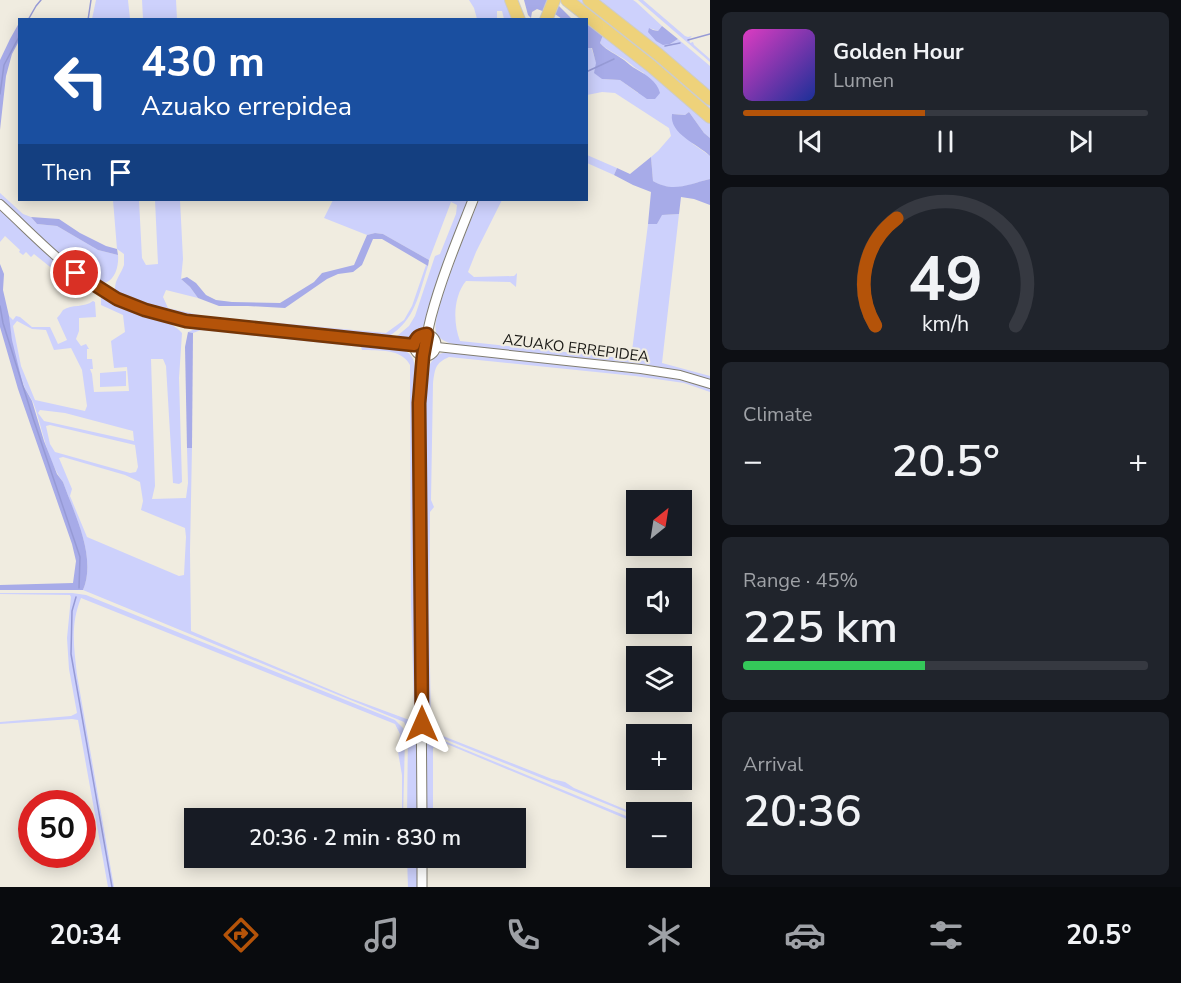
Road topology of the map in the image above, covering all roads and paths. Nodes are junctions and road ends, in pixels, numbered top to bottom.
1 (511, 0) edge
2 (567, 0) edge
3 (589, 0) edge
4 (518, 18) edge
5 (710, 99) edge
6 (710, 117) edge
7 (473, 201) edge
8 (0, 204) edge
9 (427, 334) junction
10 (414, 345) junction
11 (437, 346) junction
12 (423, 356) junction
13 (710, 384) edge
14 (422, 808) edge
15 (422, 868) edge
16 (422, 887) edge

1 - 4 highway
2 - 6 highway
3 - 5 highway
7 - 9 main road
8 - 10 street
9 - 10 main road
9 - 11 main road
9 - 12 main road
10 - 12 main road
11 - 12 main road
11 - 13 street, AZUAKO ERREPIDEA
12 - 14 main road
15 - 16 main road

